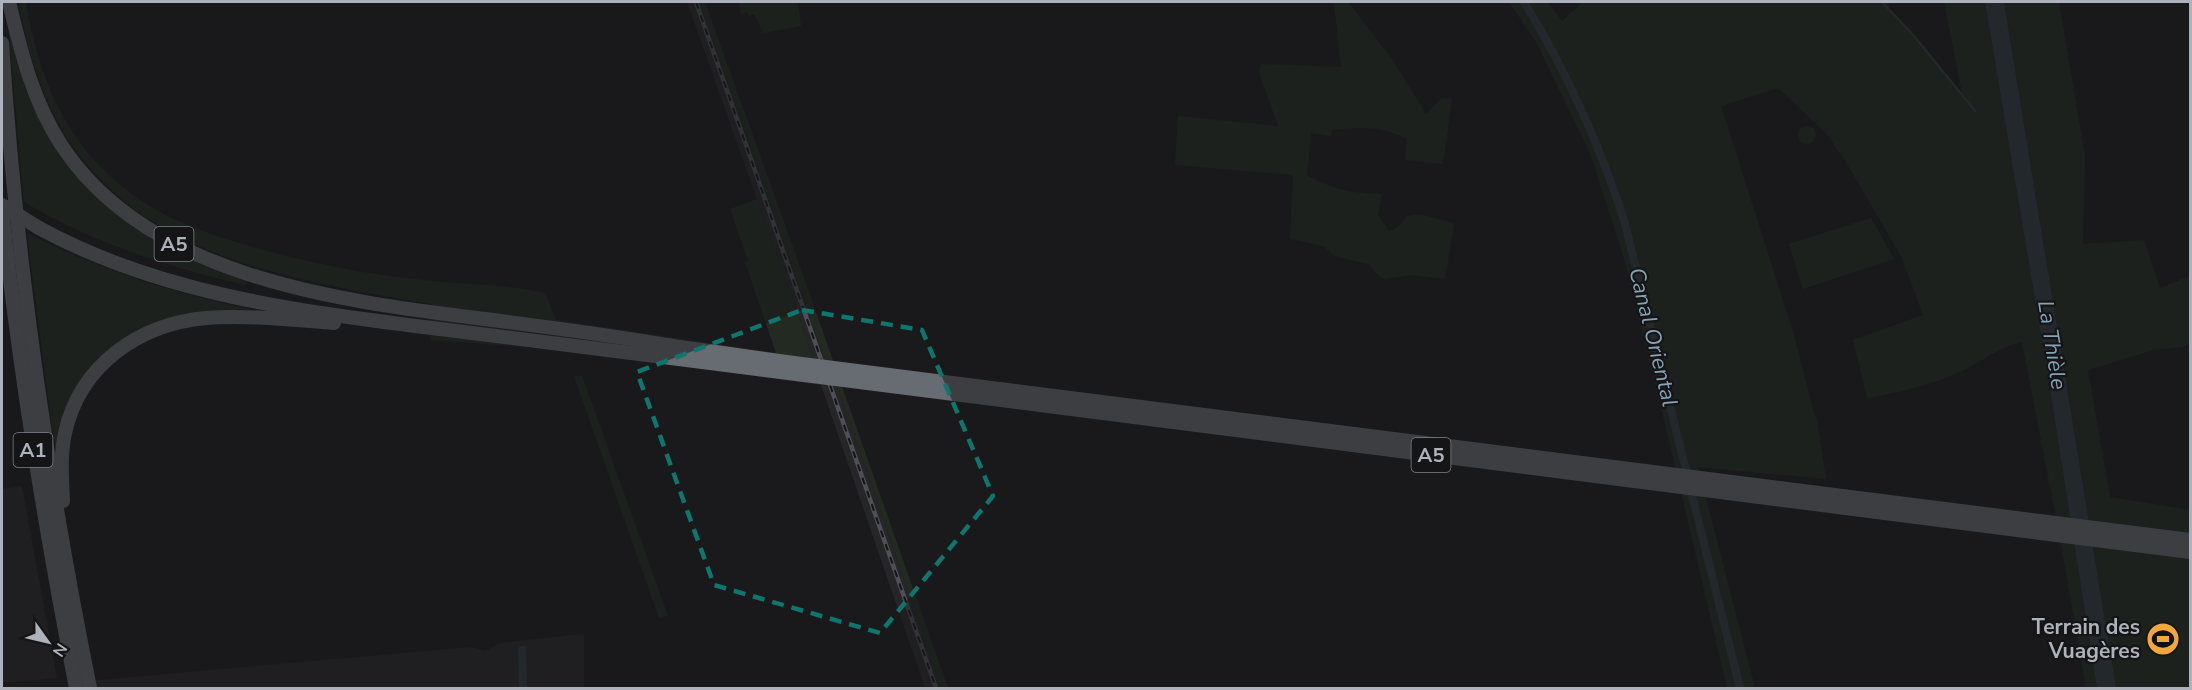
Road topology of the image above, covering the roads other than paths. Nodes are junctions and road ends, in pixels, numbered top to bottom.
1 (9, 2) edge
2 (2, 43) edge
3 (2, 195) edge
4 (2, 207) edge
5 (38, 223) junction
6 (433, 320) junction
7 (411, 325) junction
8 (2190, 540) edge
9 (2190, 552) edge
10 (65, 557) junction
11 (76, 688) edge
12 (90, 688) edge

1 - 6 highway, A5
2 - 10 highway, A1
3 - 5 highway
4 - 5 highway, A5, bridge
4 - 11 highway, A1
5 - 6 highway
5 - 7 highway, A5
6 - 7 highway, A5
6 - 8 highway, A5, bridge
6 - 9 highway, A5, bridge
7 - 10 highway
10 - 12 highway, A1

